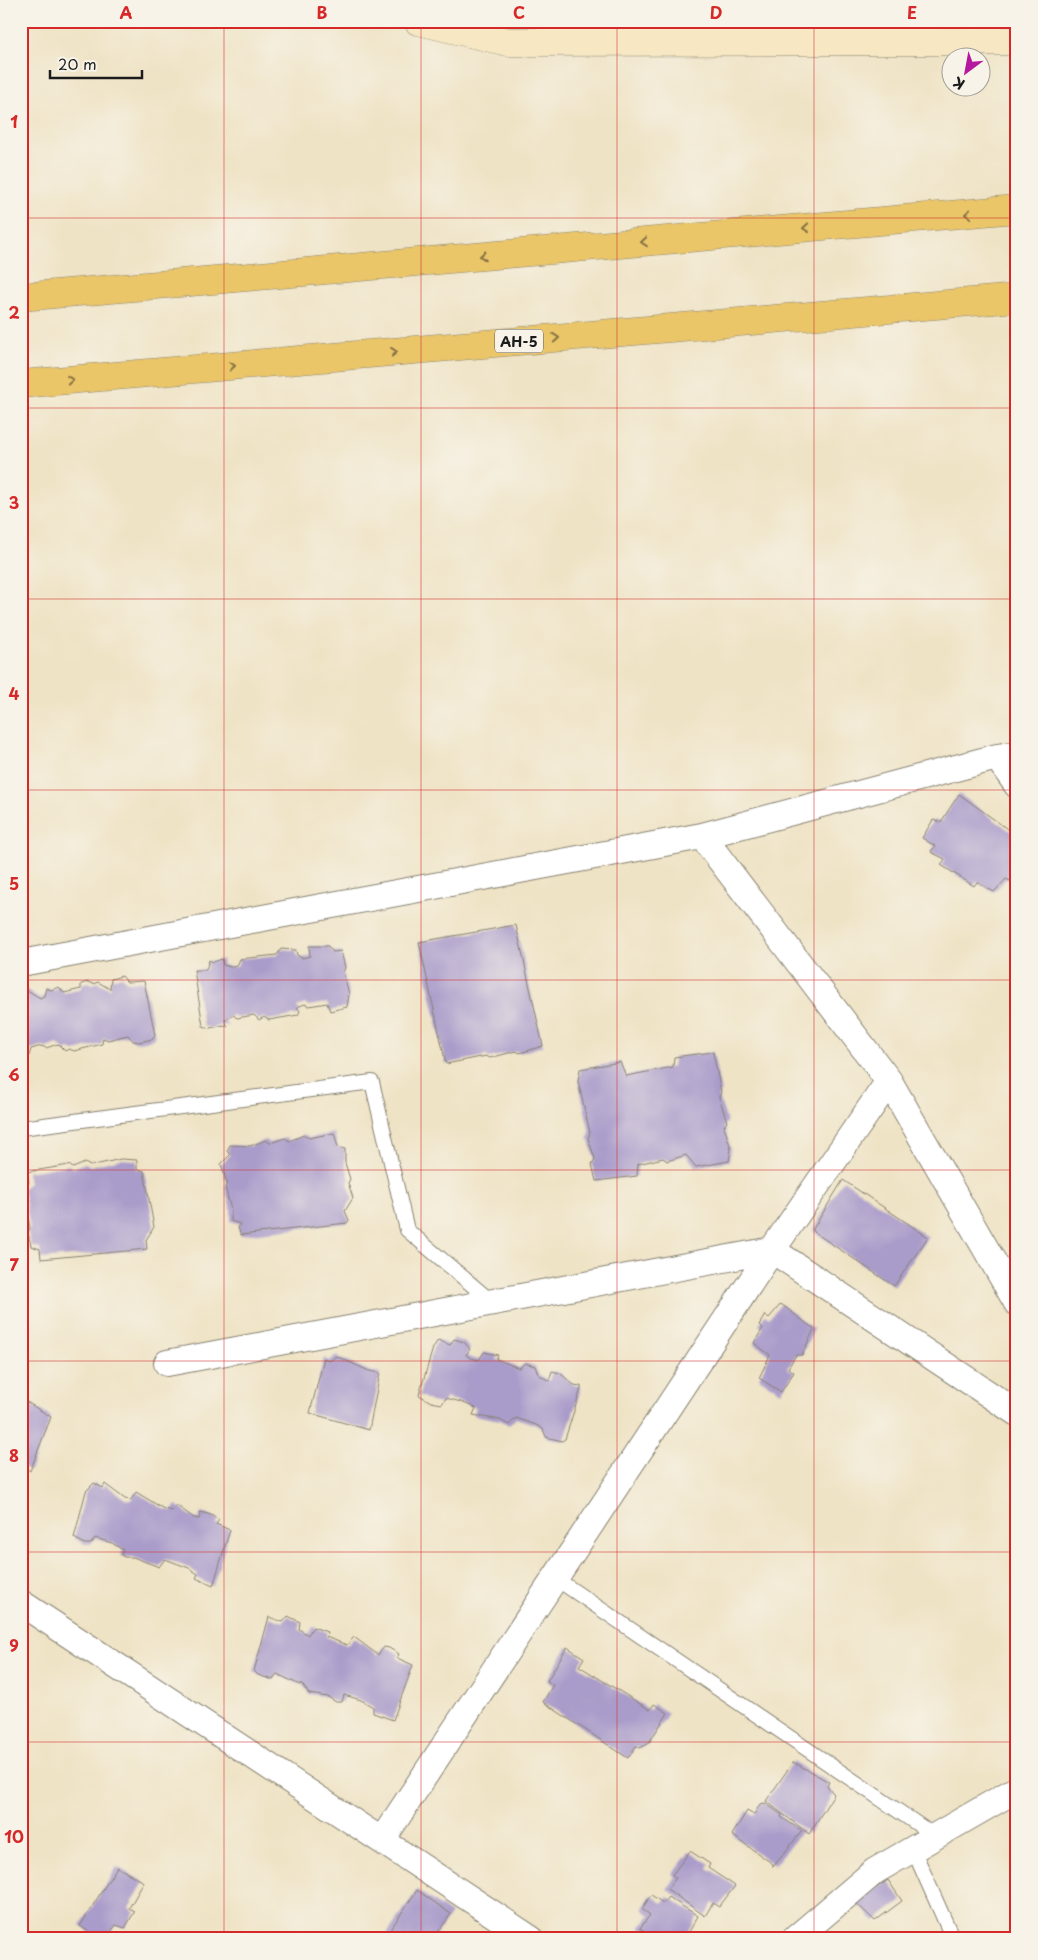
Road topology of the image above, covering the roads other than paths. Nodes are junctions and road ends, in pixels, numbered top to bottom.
1 (418, 21) edge
2 (1017, 41) edge
3 (1017, 209) edge
4 (21, 297) edge
5 (1017, 298) edge
6 (21, 384) edge
7 (1007, 756) edge
8 (1017, 785) edge
9 (702, 836) junction
10 (21, 963) edge
11 (889, 1081) junction
12 (21, 1128) edge
13 (772, 1250) junction
14 (492, 1302) junction
15 (1017, 1303) edge
16 (167, 1363) dead end
17 (1017, 1413) edge
18 (555, 1578) junction
19 (21, 1603) edge
20 (1017, 1789) edge
21 (382, 1840) junction
22 (924, 1843) junction
23 (531, 1939) edge
24 (795, 1939) edge
25 (953, 1939) edge

1 - 2 street
3 -> 4 highway
6 -> 5 highway, AH-5
7 - 8 street
7 - 9 street
9 - 10 street
9 - 11 street
11 - 13 street
11 - 15 street
12 - 14 lane
13 - 14 street
13 - 17 street
13 - 18 street
14 - 16 street
18 - 21 street
18 - 22 lane
19 - 21 street
20 - 22 street
21 - 23 street
22 - 24 street
22 - 25 lane

